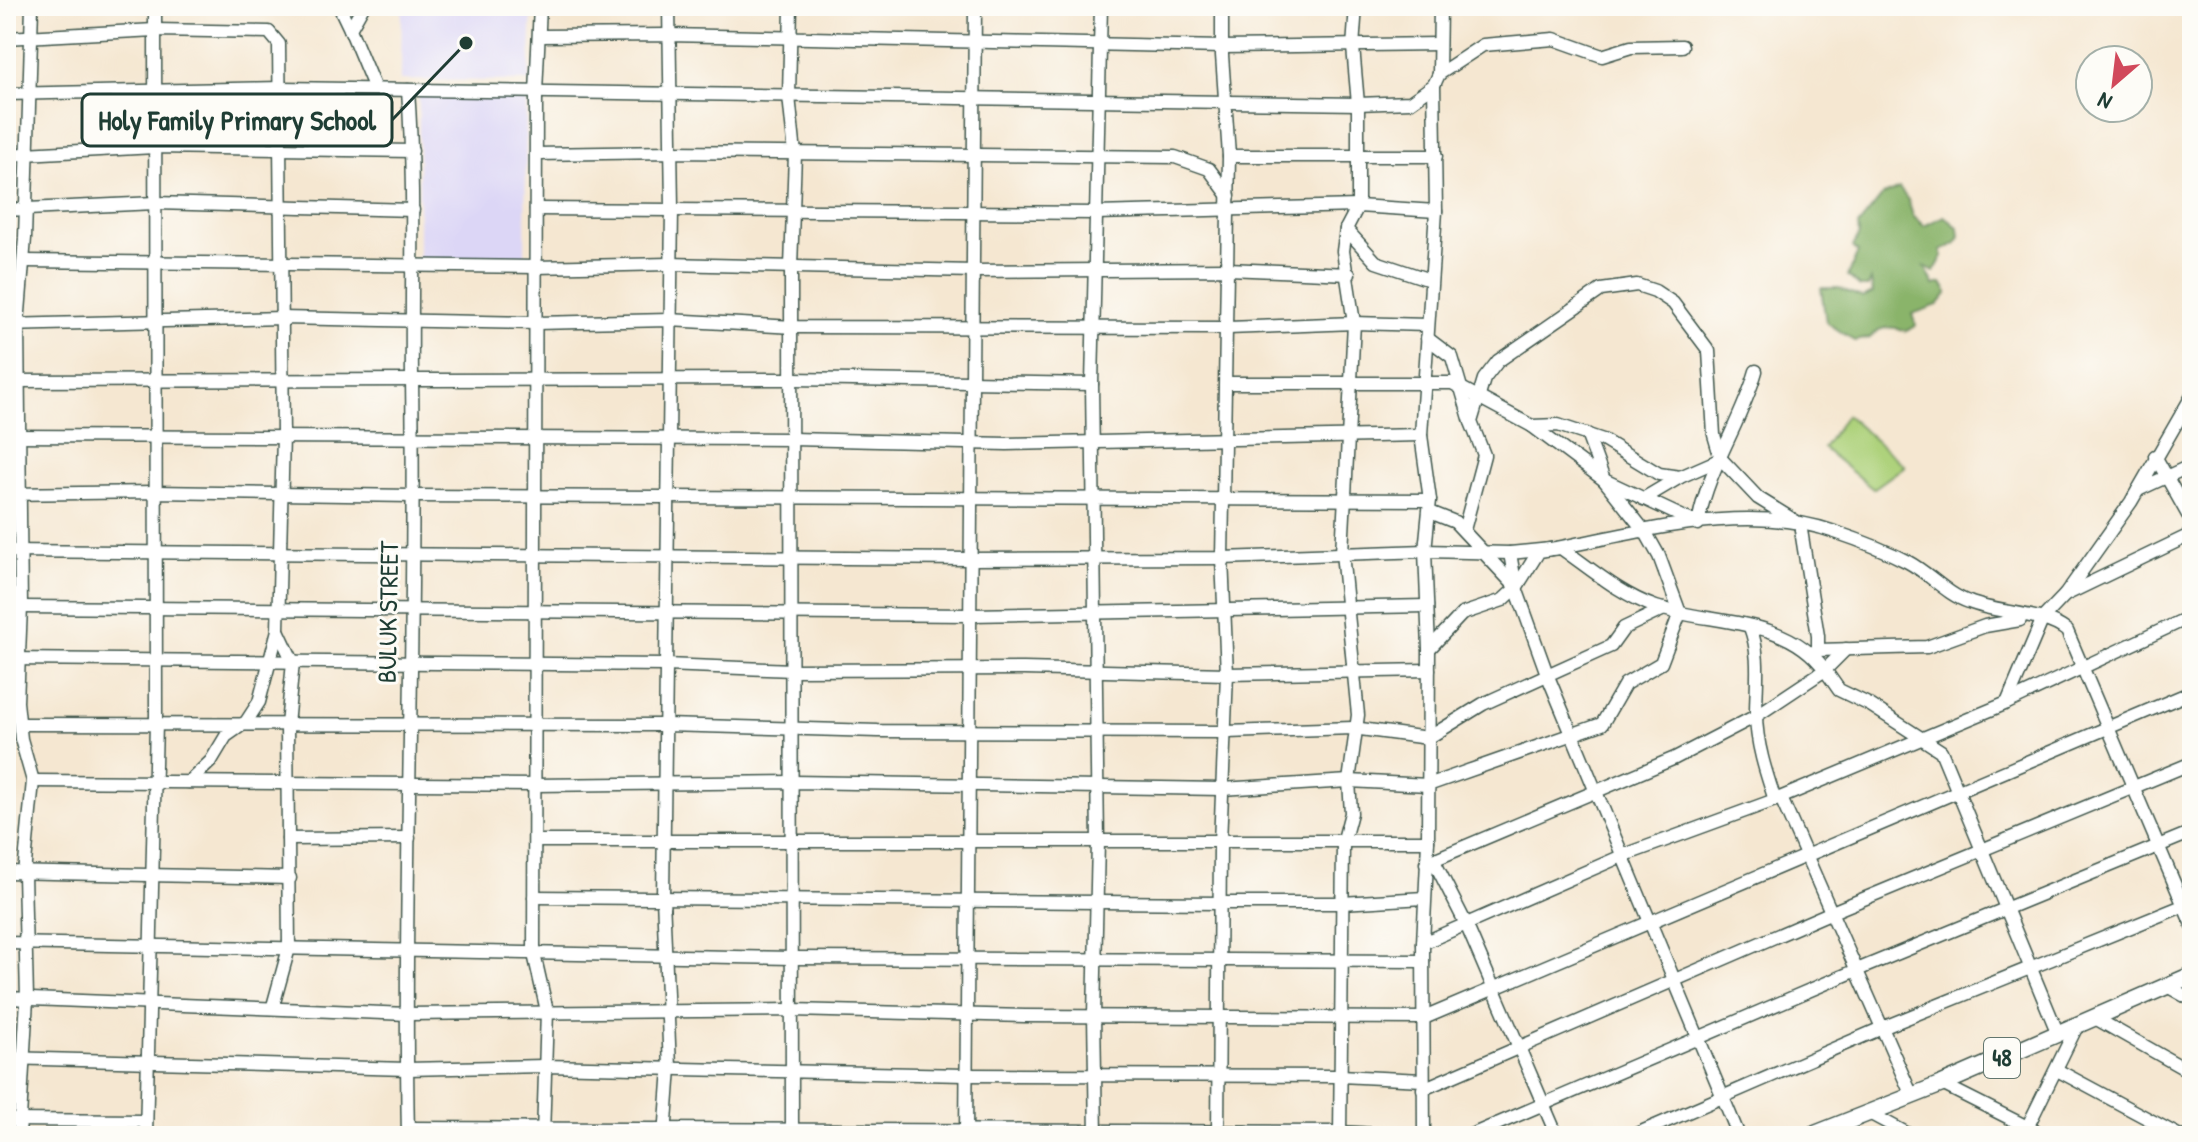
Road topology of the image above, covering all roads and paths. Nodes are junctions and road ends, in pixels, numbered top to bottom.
1 (155, 6) edge
2 (339, 6) edge
3 (363, 6) edge
4 (540, 6) edge
5 (669, 6) edge
6 (791, 6) edge
7 (975, 6) edge
8 (1101, 6) edge
9 (1222, 6) edge
10 (1356, 6) edge
11 (1440, 6) edge
12 (31, 7) edge
13 (350, 29) junction
14 (155, 30) junction
15 (669, 35) junction
16 (540, 36) junction
17 (32, 37) junction
18 (6, 38) edge
19 (789, 39) junction
20 (975, 43) junction
21 (1099, 43) junction
22 (1438, 44) junction
23 (1682, 46) dead end
24 (1222, 47) junction
25 (1353, 47) junction
26 (1436, 80) junction
27 (281, 88) junction
28 (375, 89) junction
29 (408, 90) junction
30 (155, 91) junction
31 (536, 93) junction
32 (6, 94) edge
33 (31, 94) junction
34 (671, 94) junction
35 (789, 96) junction
36 (975, 96) junction
37 (1098, 99) junction
38 (1227, 100) junction
39 (1410, 102) junction
40 (1358, 104) junction
41 (1437, 115) junction
42 (155, 147) junction
43 (281, 147) junction
44 (412, 151) junction
45 (671, 152) junction
46 (974, 153) junction
47 (26, 154) junction
48 (536, 154) junction
49 (795, 154) junction
50 (6, 155) edge
51 (1098, 155) junction
52 (1229, 156) junction
53 (1436, 156) junction
54 (1358, 157) junction
55 (1229, 196) junction
56 (155, 203) junction
57 (281, 205) junction
58 (1358, 206) junction
59 (26, 209) junction
60 (536, 209) junction
61 (672, 209) junction
62 (6, 210) edge
63 (413, 210) junction
64 (1436, 211) junction
65 (1228, 212) junction
66 (795, 213) junction
67 (972, 213) junction
68 (1096, 213) junction
69 (1346, 229) junction
70 (24, 261) junction
71 (413, 264) junction
72 (669, 264) junction
73 (155, 265) junction
74 (281, 266) junction
75 (536, 267) junction
76 (791, 267) junction
77 (1228, 269) junction
78 (974, 271) junction
79 (1095, 271) junction
80 (1349, 274) junction
81 (6, 275) edge
82 (21, 275) junction
83 (1430, 280) junction
84 (281, 318) junction
85 (669, 320) junction
86 (156, 321) junction
87 (412, 322) junction
88 (536, 323) junction
89 (1354, 323) junction
90 (12, 325) edge
91 (973, 326) junction
92 (794, 327) junction
93 (1094, 327) junction
94 (1228, 328) junction
95 (1427, 331) junction
96 (1756, 371) dead end
97 (412, 379) junction
98 (794, 379) junction
99 (280, 380) junction
100 (1425, 380) junction
101 (12, 381) edge
102 (155, 381) junction
103 (536, 381) junction
104 (668, 381) junction
105 (1353, 382) junction
106 (1227, 383) junction
107 (1092, 384) junction
108 (973, 385) junction
109 (1459, 385) junction
110 (1479, 395) junction
111 (2192, 396) edge
112 (1471, 422) junction
113 (1532, 426) junction
114 (1587, 434) junction
115 (1421, 435) junction
116 (13, 436) edge
117 (157, 436) junction
118 (283, 436) junction
119 (414, 437) junction
120 (669, 439) junction
121 (792, 439) junction
122 (1348, 439) junction
123 (535, 440) junction
124 (973, 441) junction
125 (1224, 441) junction
126 (1094, 442) junction
127 (2155, 456) junction
128 (1721, 459) junction
129 (2192, 465) edge
130 (2167, 476) junction
131 (1680, 477) junction
132 (1604, 480) junction
133 (2138, 490) junction
134 (156, 492) junction
135 (12, 494) edge
136 (281, 495) junction
137 (412, 496) junction
138 (536, 497) junction
139 (971, 497) junction
140 (667, 498) junction
141 (793, 498) junction
142 (1344, 499) junction
143 (1643, 499) junction
144 (1096, 500) junction
145 (1223, 500) junction
146 (1430, 506) junction
147 (2192, 522) edge
148 (1698, 524) junction
149 (1800, 524) junction
150 (1464, 530) junction
151 (1646, 533) junction
152 (2192, 534) edge
153 (13, 551) edge
154 (156, 551) junction
155 (280, 551) junction
156 (1425, 551) junction
157 (1539, 551) junction
158 (1484, 552) junction
159 (412, 553) junction
160 (1342, 553) junction
161 (1510, 553) junction
162 (536, 554) junction
163 (666, 554) junction
164 (1222, 558) junction
165 (793, 559) junction
166 (971, 559) junction
167 (1096, 559) junction
168 (1516, 588) junction
169 (2065, 595) junction
170 (1427, 606) junction
171 (21, 607) junction
172 (1345, 609) junction
173 (1664, 609) junction
174 (156, 610) junction
175 (411, 610) junction
176 (666, 610) junction
177 (1227, 610) junction
178 (279, 611) junction
179 (535, 612) junction
180 (793, 612) junction
181 (1095, 613) junction
182 (1680, 613) junction
183 (971, 615) junction
184 (2192, 616) edge
185 (2043, 618) junction
186 (1750, 627) junction
187 (278, 630) junction
188 (1429, 649) junction
189 (1846, 649) junction
190 (1816, 651) junction
191 (6, 659) edge
192 (21, 659) junction
193 (156, 662) junction
194 (271, 662) junction
195 (293, 662) junction
196 (410, 665) junction
197 (665, 665) junction
198 (536, 666) junction
199 (2085, 667) junction
200 (793, 670) junction
201 (971, 670) junction
202 (1429, 670) junction
203 (1825, 670) junction
204 (1095, 671) junction
205 (1353, 671) junction
206 (1227, 674) junction
207 (1547, 674) junction
208 (2192, 692) edge
209 (2007, 703) junction
210 (1756, 716) junction
211 (246, 722) junction
212 (156, 723) junction
213 (408, 723) junction
214 (21, 724) junction
215 (287, 725) junction
216 (536, 725) junction
217 (665, 725) junction
218 (1353, 728) junction
219 (2109, 728) junction
220 (793, 731) junction
221 (969, 731) junction
222 (1096, 731) junction
223 (1226, 732) junction
224 (1573, 734) junction
225 (6, 737) edge
226 (1428, 738) junction
227 (1922, 738) junction
228 (21, 739) junction
229 (2192, 763) edge
230 (33, 781) junction
231 (1349, 781) junction
232 (154, 782) junction
233 (189, 782) junction
234 (288, 782) junction
235 (664, 782) junction
236 (793, 782) junction
237 (407, 783) junction
238 (535, 785) junction
239 (1428, 785) junction
240 (968, 787) junction
241 (2135, 788) junction
242 (1097, 789) junction
243 (1222, 789) junction
244 (1597, 791) junction
245 (1960, 793) junction
246 (1778, 799) junction
247 (2192, 832) edge
248 (409, 838) junction
249 (288, 839) junction
250 (793, 839) junction
251 (535, 841) junction
252 (664, 841) junction
253 (1428, 841) junction
254 (967, 842) junction
255 (1098, 842) junction
256 (1220, 843) junction
257 (1343, 843) junction
258 (2158, 847) junction
259 (1982, 852) junction
260 (1806, 855) junction
261 (1622, 856) junction
262 (1430, 862) junction
263 (6, 872) edge
264 (24, 874) junction
265 (152, 874) junction
266 (290, 878) junction
267 (534, 897) junction
268 (663, 897) junction
269 (792, 897) junction
270 (1424, 898) junction
271 (967, 900) junction
272 (1097, 901) junction
273 (1219, 903) junction
274 (1342, 903) junction
275 (2188, 904) edge
276 (2004, 910) junction
277 (1832, 912) junction
278 (1650, 921) junction
279 (1466, 924) junction
280 (2192, 925) edge
281 (6, 943) edge
282 (1423, 943) junction
283 (26, 944) junction
284 (150, 945) junction
285 (289, 948) junction
286 (408, 951) junction
287 (534, 954) junction
288 (666, 956) junction
289 (792, 958) junction
290 (1342, 959) junction
291 (967, 960) junction
292 (1096, 960) junction
293 (1222, 961) junction
294 (1423, 961) junction
295 (2031, 968) junction
296 (1857, 970) junction
297 (2192, 975) edge
298 (1675, 980) junction
299 (2167, 986) junction
300 (1494, 988) junction
301 (6, 998) edge
302 (27, 999) junction
303 (2192, 1000) edge
304 (149, 1004) junction
305 (273, 1006) junction
306 (792, 1010) junction
307 (547, 1011) junction
308 (668, 1012) junction
309 (408, 1014) junction
310 (966, 1015) junction
311 (1094, 1015) junction
312 (1220, 1016) junction
313 (1340, 1018) junction
314 (1424, 1018) junction
315 (2095, 1018) junction
316 (2077, 1026) junction
317 (1882, 1028) junction
318 (2058, 1034) junction
319 (1699, 1037) junction
320 (1519, 1047) junction
321 (6, 1058) edge
322 (24, 1059) junction
323 (148, 1062) junction
324 (544, 1066) junction
325 (670, 1068) junction
326 (407, 1069) junction
327 (2057, 1070) junction
328 (792, 1071) junction
329 (2192, 1073) edge
330 (1219, 1074) junction
331 (965, 1075) junction
332 (1095, 1075) junction
333 (1340, 1076) junction
334 (1423, 1084) junction
335 (1942, 1084) junction
336 (1725, 1096) junction
337 (1912, 1096) junction
338 (1543, 1104) junction
339 (1869, 1113) junction
340 (6, 1120) edge
341 (20, 1121) junction
342 (146, 1121) junction
343 (2025, 1131) edge
344 (408, 1132) edge
345 (543, 1132) edge
346 (666, 1132) edge
347 (792, 1132) edge
348 (966, 1134) edge
349 (1096, 1134) edge
350 (1218, 1134) edge
351 (1340, 1134) edge
352 (19, 1136) edge
353 (146, 1136) edge
354 (1410, 1136) edge
355 (1424, 1136) edge
356 (1469, 1136) edge
357 (1557, 1136) edge
358 (1632, 1136) edge
359 (1739, 1136) edge
360 (1810, 1136) edge
361 (1912, 1136) edge
362 (2045, 1136) edge
363 (2180, 1136) edge

1 - 14 street
2 - 13 street
3 - 13 street
4 - 16 street
5 - 15 street
6 - 19 street
7 - 20 street
8 - 21 street
9 - 24 street
10 - 25 street
11 - 22 street
12 - 17 street
13 - 28 street
14 - 17 street
14 - 27 street
14 - 30 street
15 - 16 street
15 - 19 street
15 - 34 street
16 - 31 street
17 - 18 street
17 - 33 street
19 - 20 street
19 - 35 street
20 - 21 street
20 - 36 street
21 - 24 street
21 - 37 street
22 - 25 street
22 - 26 street
23 - 26 street
24 - 25 street
24 - 38 street
25 - 40 street
26 - 39 street
26 - 41 street
27 - 28 street
27 - 30 street
27 - 43 street
28 - 29 street
29 - 31 street
29 - 44 street, BULUK STREET
30 - 33 street
30 - 42 street
31 - 34 street
31 - 48 street
32 - 33 street
33 - 47 street
34 - 35 street
34 - 45 street
35 - 36 street
35 - 49 street
36 - 37 street
36 - 46 street
37 - 38 street
37 - 51 street
38 - 40 street
38 - 52 street
39 - 40 street
39 - 41 street
40 - 54 street
41 - 53 street
42 - 43 street
42 - 47 street
42 - 56 street
43 - 44 street
43 - 57 street
44 - 63 street, BULUK STREET
45 - 48 street
45 - 49 street
45 - 61 street
46 - 49 street
46 - 51 street
46 - 67 street
47 - 50 street
47 - 59 street
48 - 60 street
49 - 66 street
51 - 55 street
51 - 68 street
52 - 54 street
52 - 55 street
53 - 54 street
53 - 64 street
54 - 58 street
55 - 65 street
56 - 57 street
56 - 59 street
56 - 73 street
57 - 63 street
57 - 74 street
58 - 64 street
58 - 65 street
58 - 69 street
59 - 62 street
59 - 70 street
60 - 61 street
60 - 75 street
61 - 66 street
61 - 72 street
63 - 71 street, BULUK STREET
64 - 83 street
65 - 68 street
65 - 77 street
66 - 67 street
66 - 76 street
67 - 68 street
67 - 78 street
68 - 79 street
69 - 80 street
69 - 83 street
70 - 73 street
70 - 82 street
71 - 74 street
71 - 75 street
71 - 87 street, BULUK STREET
72 - 75 street
72 - 76 street
72 - 85 street
73 - 74 street
73 - 86 street
74 - 84 street
75 - 88 street
76 - 78 street
76 - 92 street
77 - 79 street
77 - 80 street
77 - 94 street
78 - 79 street
78 - 91 street
79 - 93 street
80 - 89 street
81 - 82 street
82 - 90 street
83 - 95 street
84 - 86 street
84 - 87 street
84 - 99 street
85 - 88 street
85 - 92 street
85 - 104 street
86 - 90 street
86 - 102 street
87 - 88 street
87 - 97 street, BULUK STREET
88 - 103 street
89 - 94 street
89 - 95 street
89 - 105 street
90 - 101 street
91 - 92 street
91 - 93 street
91 - 108 street
92 - 98 street
93 - 94 street
93 - 107 street
94 - 106 street
95 - 100 street
95 - 109 street
96 - 128 street
97 - 99 street
97 - 103 street
97 - 119 street, BULUK STREET
98 - 104 street
98 - 108 street
98 - 121 street
99 - 102 street
99 - 118 street
100 - 105 street
100 - 109 street
100 - 115 street
101 - 102 street
101 - 116 street
102 - 117 street
103 - 104 street
103 - 123 street
104 - 120 street
105 - 106 street
105 - 122 street
106 - 125 street
107 - 108 street
107 - 126 street
108 - 124 street
109 - 110 street
109 - 112 street
110 - 112 street
110 - 113 street
110 - 128 street
111 - 127 street
112 - 150 street
113 - 114 street
113 - 132 street
114 - 131 street
114 - 132 street
115 - 122 street
115 - 146 street
116 - 117 street
116 - 135 street
117 - 118 street
117 - 134 street
118 - 119 street
118 - 136 street
119 - 123 street
119 - 137 street, BULUK STREET
120 - 121 street
120 - 123 street
120 - 140 street
121 - 124 street
121 - 141 street
122 - 125 street
122 - 142 street
123 - 138 street
124 - 126 street
124 - 139 street
125 - 126 street
125 - 145 street
126 - 144 street
127 - 130 street
127 - 133 street
128 - 131 street
128 - 148 street
128 - 149 street
129 - 130 street
130 - 133 street
130 - 147 street
131 - 143 street
132 - 143 street
132 - 151 street
133 - 169 street
134 - 135 street
134 - 136 street
134 - 154 street
135 - 153 street
136 - 137 street
136 - 155 street
137 - 138 street
137 - 159 street, BULUK STREET
138 - 140 street
138 - 162 street
139 - 141 street
139 - 144 street
139 - 166 street
140 - 141 street
140 - 163 street
141 - 165 street
142 - 145 street
142 - 146 street
142 - 160 street
143 - 148 street
144 - 145 street
144 - 167 street
145 - 164 street
146 - 150 street
146 - 156 street
148 - 149 street
148 - 151 street
149 - 185 street
149 - 190 street
150 - 158 street
151 - 157 street
151 - 182 street
152 - 169 street
153 - 154 street
153 - 171 street
154 - 155 street
154 - 174 street
155 - 159 street
155 - 178 street
156 - 158 street
156 - 160 street
156 - 170 street
157 - 161 street
157 - 168 street
157 - 173 street
158 - 161 street
158 - 168 street
159 - 162 street
159 - 175 street, BULUK STREET
160 - 164 street
160 - 172 street
161 - 168 street
162 - 163 street
162 - 179 street
163 - 165 street
163 - 176 street
164 - 167 street
164 - 177 street
165 - 166 street
165 - 180 street
166 - 167 street
166 - 183 street
167 - 181 street
168 - 188 street
168 - 207 street
169 - 185 street
170 - 172 street
170 - 188 street
171 - 174 street
171 - 192 street
172 - 177 street
172 - 205 street
173 - 182 street
173 - 207 street
174 - 178 street
174 - 193 street
175 - 178 street
175 - 179 street
175 - 196 street, BULUK STREET
176 - 179 street
176 - 180 street
176 - 197 street
177 - 181 street
177 - 206 street
178 - 187 street
179 - 198 street
180 - 183 street
180 - 200 street
181 - 183 street
181 - 204 street
182 - 186 street
182 - 224 street
183 - 201 street
184 - 199 street
185 - 189 street
185 - 199 street
185 - 209 street
186 - 190 street
186 - 210 street
187 - 194 street
187 - 195 street
188 - 202 street
189 - 190 street
189 - 203 street
190 - 203 street
191 - 192 street
192 - 193 street
192 - 214 street
193 - 194 street
193 - 212 street
194 - 195 street
194 - 211 street
195 - 196 street
195 - 215 street
196 - 198 street
196 - 213 street, BULUK STREET
197 - 198 street
197 - 200 street
197 - 217 street
198 - 216 street
199 - 209 street
199 - 219 street
200 - 201 street
200 - 220 street
201 - 204 street
201 - 221 street
202 - 205 street
202 - 226 street
203 - 210 street
203 - 227 street
204 - 206 street
204 - 222 street
205 - 206 street
205 - 218 street
206 - 223 street
207 - 224 street
207 - 226 street
208 - 219 street
209 - 227 street
210 - 244 street
210 - 246 street
211 - 212 street
211 - 215 street
211 - 233 street
212 - 214 street
212 - 232 street
213 - 215 street
213 - 216 street
213 - 237 street, BULUK STREET
214 - 228 street
215 - 234 street
216 - 217 street
216 - 238 street
217 - 220 street
217 - 235 street
218 - 223 street
218 - 226 street
218 - 231 street
219 - 241 street
219 - 245 street
220 - 221 street
220 - 236 street
221 - 222 street
221 - 240 street
222 - 223 street
222 - 242 street
223 - 243 street
224 - 239 street
224 - 244 street
225 - 228 street
226 - 239 street
227 - 245 street
227 - 246 street
228 - 230 street
229 - 241 street
230 - 232 street
230 - 264 street
231 - 239 street
231 - 243 street
231 - 257 street
232 - 233 street
232 - 265 street
233 - 234 street
234 - 237 street
234 - 249 street
235 - 236 street
235 - 238 street
235 - 252 street
236 - 240 street
236 - 250 street
237 - 238 street
237 - 248 street, BULUK STREET
238 - 251 street
239 - 253 street
240 - 242 street
240 - 254 street
241 - 258 street
241 - 259 street
242 - 243 street
242 - 255 street
243 - 256 street
244 - 261 street
244 - 262 street
245 - 259 street
245 - 260 street
246 - 260 street
246 - 261 street
247 - 258 street
248 - 249 street
248 - 286 street, BULUK STREET
249 - 266 street
250 - 252 street
250 - 254 street
250 - 269 street
251 - 252 street
251 - 267 street
252 - 268 street
253 - 257 street
253 - 262 street
254 - 255 street
254 - 271 street
255 - 256 street
255 - 272 street
256 - 257 street
256 - 273 street
257 - 274 street
258 - 275 street
258 - 276 street
259 - 276 street
259 - 277 street
260 - 277 street
260 - 278 street
261 - 278 street
261 - 279 street
262 - 270 street
262 - 279 street
263 - 264 street
264 - 265 street
264 - 283 street
265 - 266 street
265 - 284 street
266 - 285 street
267 - 268 street
267 - 287 street
268 - 269 street
268 - 288 street
269 - 271 street
269 - 289 street
270 - 274 street
270 - 282 street
271 - 272 street
271 - 291 street
272 - 273 street
272 - 292 street
273 - 274 street
273 - 293 street
274 - 290 street
275 - 280 street
275 - 295 street
276 - 295 street
276 - 296 street
277 - 296 street
277 - 298 street
278 - 298 street
278 - 300 street
279 - 282 street
279 - 300 street
281 - 283 street
282 - 294 street
283 - 284 street
283 - 302 street
284 - 285 street
284 - 304 street
285 - 286 street
285 - 305 street
286 - 287 street
286 - 309 street, BULUK STREET
287 - 288 street
287 - 307 street
288 - 289 street
288 - 308 street
289 - 291 street
289 - 306 street
290 - 293 street
290 - 294 street
290 - 313 street
291 - 292 street
291 - 310 street
292 - 293 street
292 - 311 street
293 - 312 street
294 - 314 street
295 - 317 street
295 - 318 street
296 - 317 street
296 - 319 street
297 - 299 main road, 48
298 - 319 street
298 - 320 street
299 - 303 street
299 - 315 main road, 48
300 - 314 street
300 - 320 street
301 - 302 street
302 - 304 street
302 - 322 street
304 - 305 street
304 - 323 street
305 - 309 street
306 - 308 street
306 - 310 street
306 - 328 street
307 - 308 street
307 - 309 street
307 - 324 street
308 - 325 street
309 - 326 street, BULUK STREET
310 - 311 street
310 - 331 street
311 - 312 street
311 - 332 street
312 - 313 street
312 - 330 street
313 - 314 street
313 - 333 street
314 - 334 street
315 - 316 main road, 48
315 - 329 street
316 - 318 main road, 48
316 - 327 street
317 - 336 street
317 - 337 street
318 - 335 main road, 48
319 - 336 street
319 - 338 street
320 - 334 street
320 - 338 street
321 - 322 street
322 - 323 street
322 - 341 street
323 - 326 street
323 - 342 street
324 - 325 street
324 - 326 street
324 - 345 street
325 - 328 street
325 - 346 street
326 - 344 street, BULUK STREET
327 - 343 street
327 - 363 street
328 - 331 street
328 - 347 street
330 - 332 street
330 - 333 street
330 - 350 street
331 - 332 street
331 - 348 street
332 - 349 street
333 - 334 street
333 - 351 street
334 - 355 street
335 - 337 main road, 48
335 - 343 street
336 - 358 street
336 - 359 street
337 - 339 main road, 48
338 - 356 street
338 - 357 street
339 - 360 main road, 48
339 - 361 street
340 - 341 street
341 - 342 street
341 - 352 street
342 - 353 street
343 - 362 street
344 - 345 street
345 - 346 street
346 - 347 street
347 - 348 street
348 - 349 street
349 - 350 street
350 - 351 street
351 - 354 street

